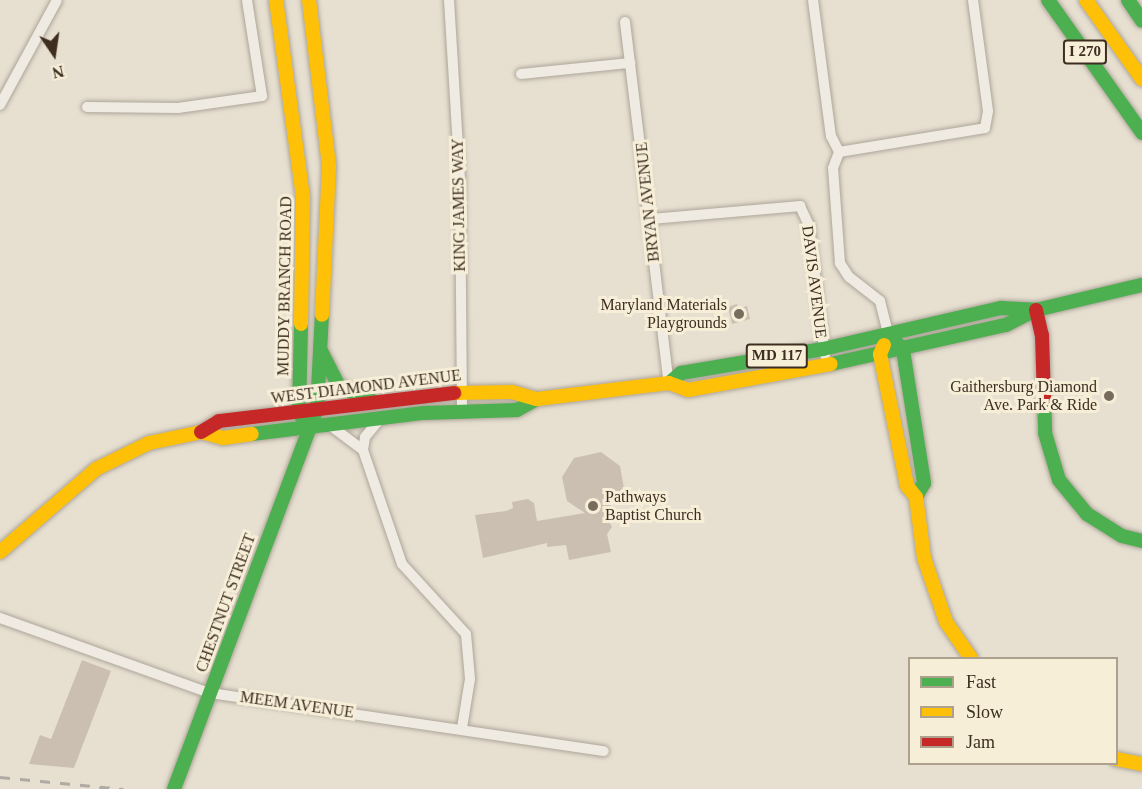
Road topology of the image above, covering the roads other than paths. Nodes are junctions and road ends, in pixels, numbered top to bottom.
1 (57, 0) edge
2 (247, 0) edge
3 (276, 0) edge
4 (309, 0) edge
5 (450, 0) edge
6 (813, 0) edge
7 (973, 0) edge
8 (1048, 0) edge
9 (1054, 0) edge
10 (1086, 0) edge
11 (1128, 0) edge
12 (1142, 21) edge
13 (625, 22) dead end
14 (630, 63) junction
15 (521, 74) dead end
16 (1142, 79) edge
17 (1122, 104) junction
18 (0, 105) edge
19 (87, 107) dead end
20 (1142, 133) edge
21 (839, 152) junction
22 (651, 219) junction
23 (1142, 285) edge
24 (1036, 310) junction
25 (888, 333) junction
26 (823, 349) junction
27 (903, 350) junction
28 (321, 351) junction
29 (880, 354) junction
30 (829, 365) junction
31 (669, 383) junction
32 (463, 392) junction
33 (537, 399) junction
34 (376, 402) junction
35 (317, 409) junction
36 (299, 411) junction
37 (462, 411) junction
38 (381, 418) junction
39 (331, 426) junction
40 (309, 428) junction
41 (201, 432) junction
42 (363, 450) junction
43 (916, 497) junction
44 (1142, 541) edge
45 (0, 552) edge
46 (0, 618) edge
47 (970, 657) edge
48 (210, 693) junction
49 (462, 729) junction
50 (604, 751) dead end
51 (1118, 759) edge
52 (1142, 764) edge
53 (174, 789) edge

1 - 18 street
2 - 19 street
3 - 36 main road, MUDDY BRANCH ROAD
4 - 28 main road
5 - 32 street, KING JAMES WAY
6 - 21 street
7 - 21 street
8 - 17 main road, I 270
9 - 17 main road
10 - 16 main road, I 270
11 - 12 main road
13 - 14 street, BRYAN AVENUE
14 - 15 street
14 - 22 street, BRYAN AVENUE
17 - 20 main road, I 270
21 - 25 street
22 - 26 street, DAVIS AVENUE
22 - 31 street, BRYAN AVENUE
23 - 24 main road, WEST DIAMOND AVENUE / MD 117
24 - 25 main road, WEST DIAMOND AVENUE / MD 117
24 - 27 main road, WEST DIAMOND AVENUE / MD 117
24 - 44 main road
25 - 26 main road, WEST DIAMOND AVENUE / MD 117
25 - 27 main road
25 - 29 main road
26 - 30 street, DAVIS AVENUE
26 - 31 main road, WEST DIAMOND AVENUE / MD 117
27 - 29 main road, WEST DIAMOND AVENUE / MD 117
27 - 43 main road
28 - 34 main road
28 - 35 main road
29 - 30 main road, WEST DIAMOND AVENUE / MD 117
29 - 43 main road
30 - 31 main road, WEST DIAMOND AVENUE / MD 117
31 - 33 main road, WEST DIAMOND AVENUE / MD 117
32 - 33 main road, WEST DIAMOND AVENUE / MD 117
32 - 34 main road, WEST DIAMOND AVENUE / MD 117
32 - 37 street, KING JAMES WAY
33 - 37 main road, WEST DIAMOND AVENUE / MD 117
34 - 35 main road, WEST DIAMOND AVENUE / MD 117
35 - 36 main road, WEST DIAMOND AVENUE / MD 117
35 - 40 main road
36 - 40 main road
36 - 41 main road, WEST DIAMOND AVENUE
37 - 38 main road, WEST DIAMOND AVENUE / MD 117
38 - 39 main road, WEST DIAMOND AVENUE / MD 117
38 - 42 street
39 - 40 main road, WEST DIAMOND AVENUE / MD 117
39 - 42 street
40 - 41 main road, WEST DIAMOND AVENUE
40 - 48 main road, CHESTNUT STREET
41 - 45 main road, WEST DIAMOND AVENUE
42 - 49 street
43 - 47 main road
46 - 48 street, MEEM AVENUE
48 - 49 street, MEEM AVENUE
48 - 53 main road, CHESTNUT STREET
49 - 50 street, MEEM AVENUE
51 - 52 main road

